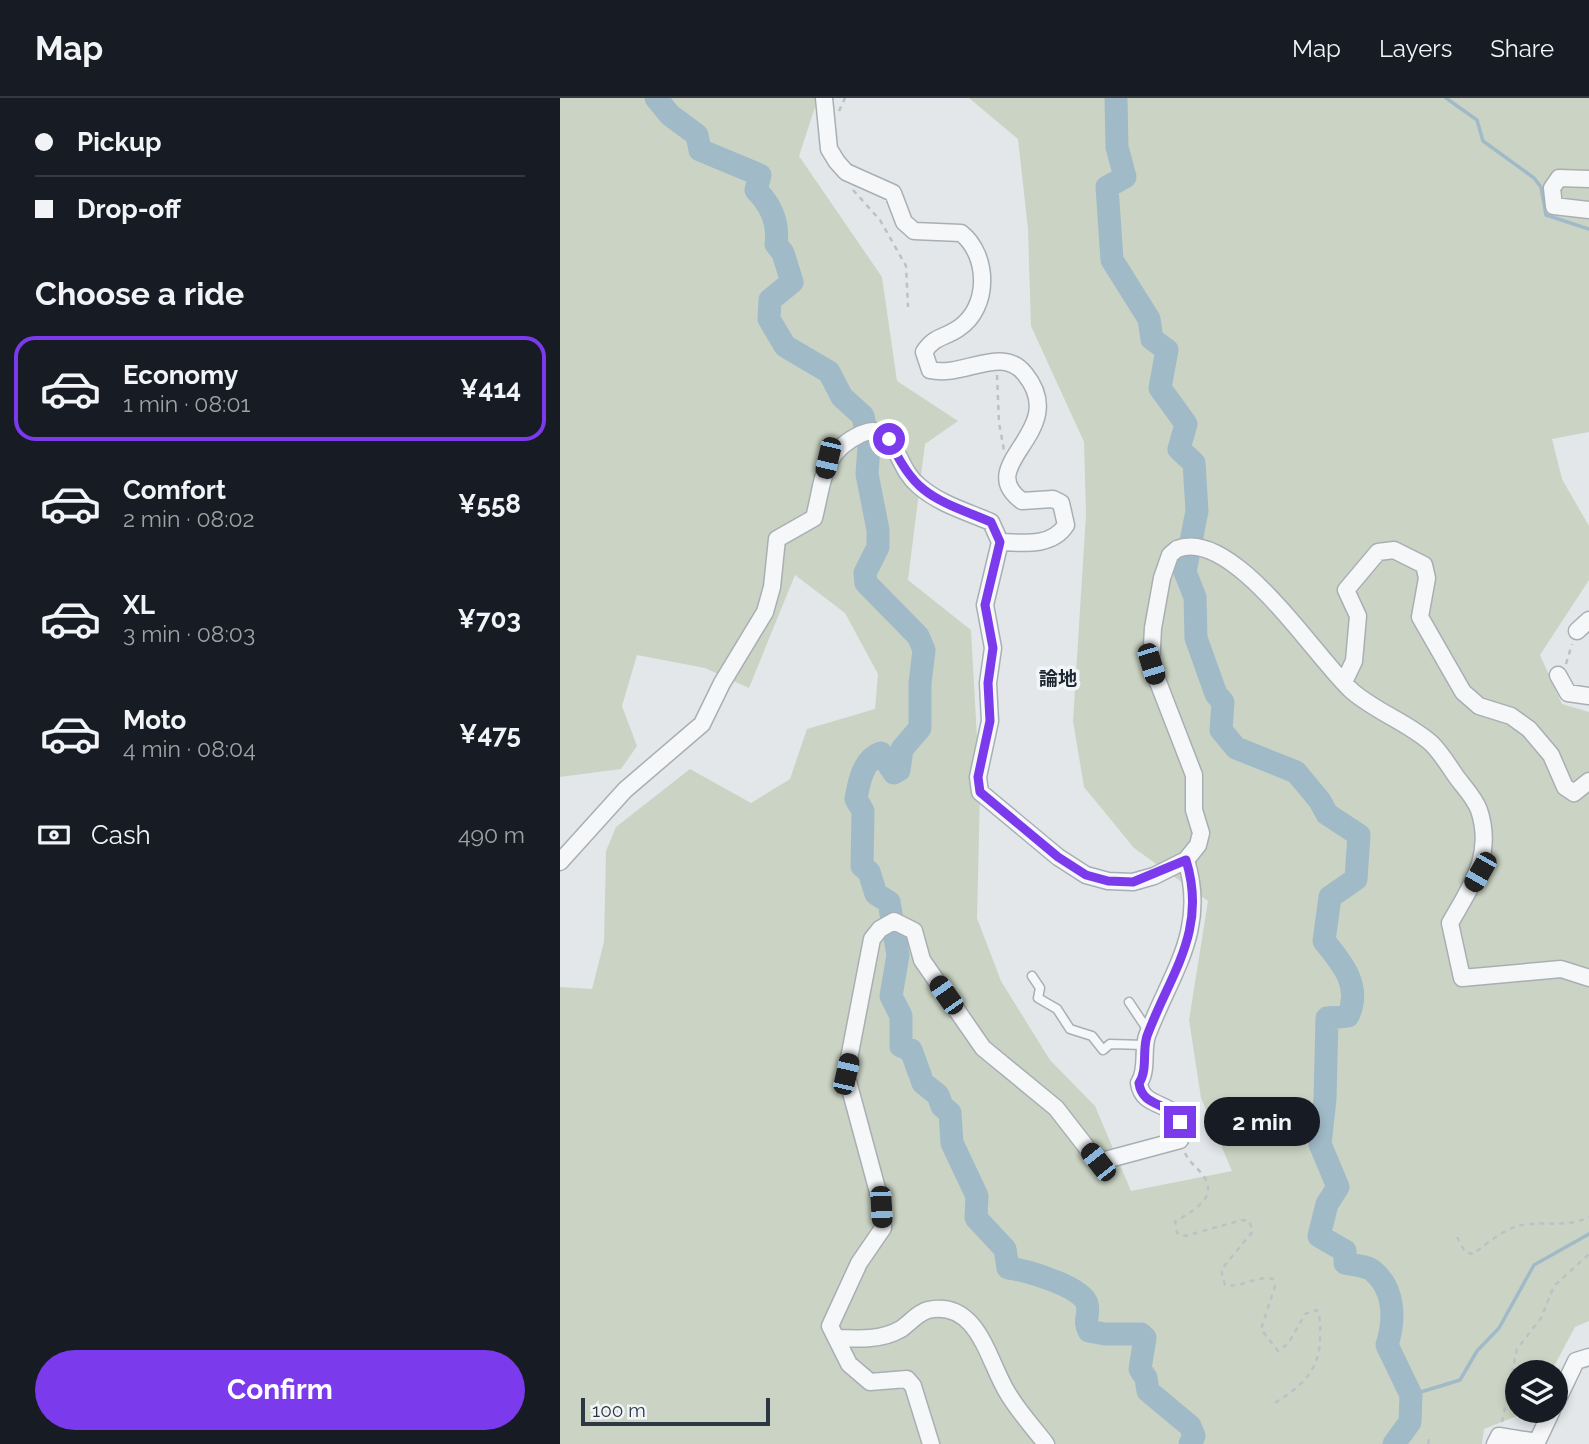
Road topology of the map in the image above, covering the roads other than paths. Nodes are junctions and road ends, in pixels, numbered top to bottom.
1 (824, 98) edge
2 (1589, 178) edge
3 (1589, 210) edge
4 (1000, 542) junction
5 (1558, 675) road end
6 (1344, 682) junction
7 (1589, 696) edge
8 (1589, 781) edge
9 (1186, 860) junction
10 (560, 862) edge
11 (1032, 976) dead end
12 (1589, 978) edge
13 (1129, 1002) dead end
14 (1147, 1038) junction
15 (838, 1338) junction
16 (1589, 1357) edge
17 (1568, 1377) edge
18 (1548, 1423) edge
19 (1497, 1440) edge
20 (1541, 1443) edge
21 (931, 1444) edge
22 (1046, 1444) edge

1 - 4 street
2 - 3 street
4 - 9 street
4 - 10 street
5 - 7 street
6 - 8 street
6 - 9 street
6 - 12 street
9 - 14 street
11 - 14 lane
13 - 14 lane
14 - 15 street
15 - 21 street
15 - 22 street
16 - 17 street
18 - 20 street
19 - 20 street

